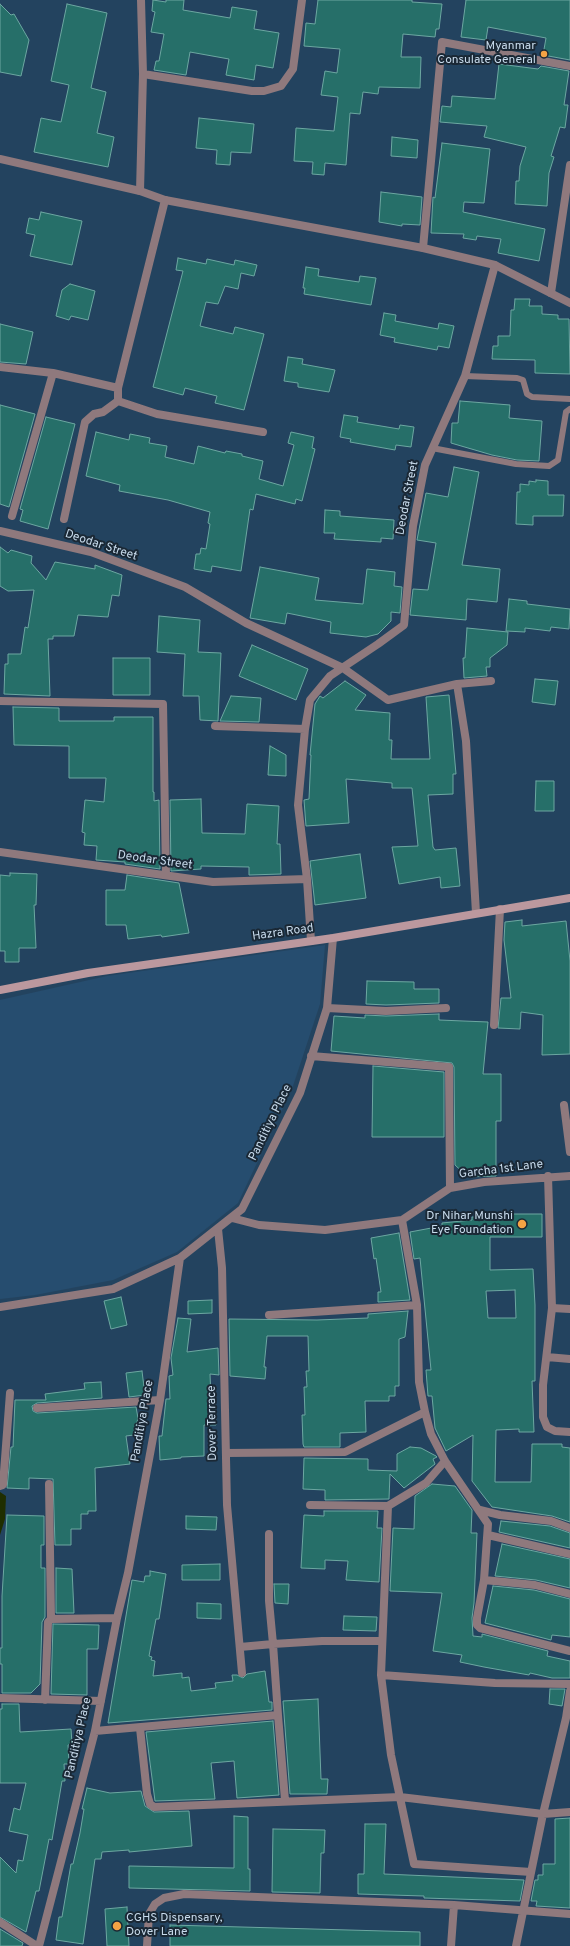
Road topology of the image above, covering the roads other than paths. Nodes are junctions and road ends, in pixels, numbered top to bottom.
1 (140, 0) edge
2 (302, 0) edge
3 (570, 66) edge
4 (142, 74) junction
5 (0, 158) edge
6 (570, 165) edge
7 (140, 191) junction
8 (164, 200) junction
9 (423, 248) junction
10 (495, 265) junction
11 (551, 293) junction
12 (570, 303) edge
13 (0, 367) edge
14 (53, 373) junction
15 (465, 376) junction
16 (118, 388) junction
17 (570, 399) edge
18 (118, 401) junction
19 (570, 409) edge
20 (263, 432) dead end
21 (432, 448) junction
22 (12, 516) dead end
23 (64, 519) dead end
24 (0, 531) edge
25 (343, 668) junction
26 (491, 681) dead end
27 (457, 684) junction
28 (0, 701) edge
29 (215, 726) dead end
30 (305, 729) junction
31 (0, 852) edge
32 (166, 875) junction
33 (307, 879) junction
34 (570, 898) edge
35 (500, 909) junction
36 (476, 913) junction
37 (333, 938) junction
38 (311, 941) junction
39 (0, 990) edge
40 (327, 1008) junction
41 (446, 1008) dead end
42 (494, 1026) dead end
43 (311, 1056) junction
44 (564, 1105) dead end
45 (570, 1152) edge
46 (548, 1176) junction
47 (570, 1176) edge
48 (450, 1188) junction
49 (232, 1218) junction
50 (402, 1220) junction
51 (218, 1229) junction
52 (180, 1258) junction
53 (417, 1306) junction
54 (0, 1307) edge
55 (552, 1308) junction
56 (570, 1309) edge
57 (269, 1315) dead end
58 (547, 1358) junction
59 (570, 1359) edge
60 (10, 1393) dead end
61 (160, 1400) junction
62 (37, 1408) dead end
63 (425, 1412) junction
64 (570, 1432) edge
65 (226, 1453) junction
66 (445, 1461) junction
67 (49, 1484) dead end
68 (0, 1486) edge
69 (310, 1505) dead end
70 (388, 1506) junction
71 (480, 1510) junction
72 (570, 1528) edge
73 (269, 1534) dead end
74 (488, 1535) junction
75 (570, 1554) edge
76 (484, 1580) junction
77 (570, 1594) edge
78 (117, 1618) junction
79 (51, 1619) junction
80 (382, 1641) junction
81 (274, 1644) junction
82 (240, 1647) junction
83 (570, 1651) edge
84 (242, 1673) dead end
85 (381, 1675) junction
86 (570, 1684) edge
87 (570, 1691) edge
88 (0, 1698) edge
89 (45, 1700) junction
90 (100, 1700) junction
91 (278, 1715) junction
92 (140, 1728) junction
93 (95, 1731) junction
94 (400, 1797) junction
95 (285, 1800) junction
96 (570, 1812) edge
97 (543, 1814) junction
98 (531, 1872) junction
99 (454, 1905) junction
100 (522, 1911) junction
101 (570, 1914) edge
102 (0, 1922) edge
103 (38, 1946) edge
104 (148, 1946) edge
105 (451, 1946) edge
106 (516, 1946) edge

1 - 4 street
2 - 4 street
3 - 9 street
4 - 7 street
5 - 7 street
6 - 11 street
7 - 8 street
8 - 9 street
8 - 16 street
9 - 10 street
10 - 11 street
10 - 15 street, Deodar Street
11 - 12 street
13 - 14 street
14 - 16 street
14 - 22 street
15 - 17 lane
15 - 21 street, Deodar Street
16 - 18 street
18 - 20 street
18 - 23 street
19 - 21 lane
21 - 25 street, Deodar Street
24 - 25 street, Deodar Street
25 - 27 street
25 - 30 street, Deodar Street
26 - 27 street
27 - 36 street
28 - 32 street
29 - 30 street
30 - 33 street, Deodar Street
31 - 32 street, Deodar Street
32 - 33 street, Deodar Street
33 - 38 street, Deodar Street
34 - 35 main road, Hazra Road
35 - 36 main road, Hazra Road
35 - 42 street
36 - 37 main road, Hazra Road
37 - 38 main road, Hazra Road
37 - 40 street, Panditiya Place
38 - 39 main road, Hazra Road
40 - 41 street
40 - 43 street, Panditiya Place
43 - 48 street
43 - 49 street, Panditiya Place
44 - 45 street
46 - 47 street, Garcha 1st Lane
46 - 48 street, Garcha 1st Lane
46 - 55 street
48 - 50 street, Garcha 1st Lane
49 - 50 street
49 - 51 street, Panditiya Place
50 - 53 street
51 - 52 street, Panditiya Place
51 - 65 street, Dover Terrace
52 - 54 street
52 - 61 street, Panditiya Place
53 - 57 street
53 - 63 street
55 - 56 street
55 - 58 street
58 - 59 street
58 - 64 street
60 - 68 street
61 - 62 street
61 - 78 street, Panditiya Place
63 - 65 street
63 - 66 street
65 - 82 street, Dover Terrace
66 - 70 street
66 - 71 street
67 - 79 street
69 - 70 street
70 - 80 street
71 - 72 street
71 - 74 street
73 - 81 street
74 - 75 street
74 - 76 street
76 - 77 street
76 - 83 street
78 - 79 street
78 - 90 street, Panditiya Place
79 - 89 street
80 - 81 street
80 - 85 street
81 - 82 street
81 - 91 street
82 - 84 street, Dover Terrace
85 - 86 street
85 - 94 street
87 - 97 street
88 - 89 street
89 - 90 street
90 - 93 street, Panditiya Place
91 - 92 street
91 - 95 street
92 - 93 street
92 - 95 street
93 - 103 street, Panditiya Place
94 - 95 street
94 - 97 street
94 - 98 street
96 - 97 street
97 - 98 street
98 - 100 street
99 - 100 street
99 - 104 street
99 - 105 street
100 - 101 street
100 - 106 street
102 - 103 street, Panditiya Place

